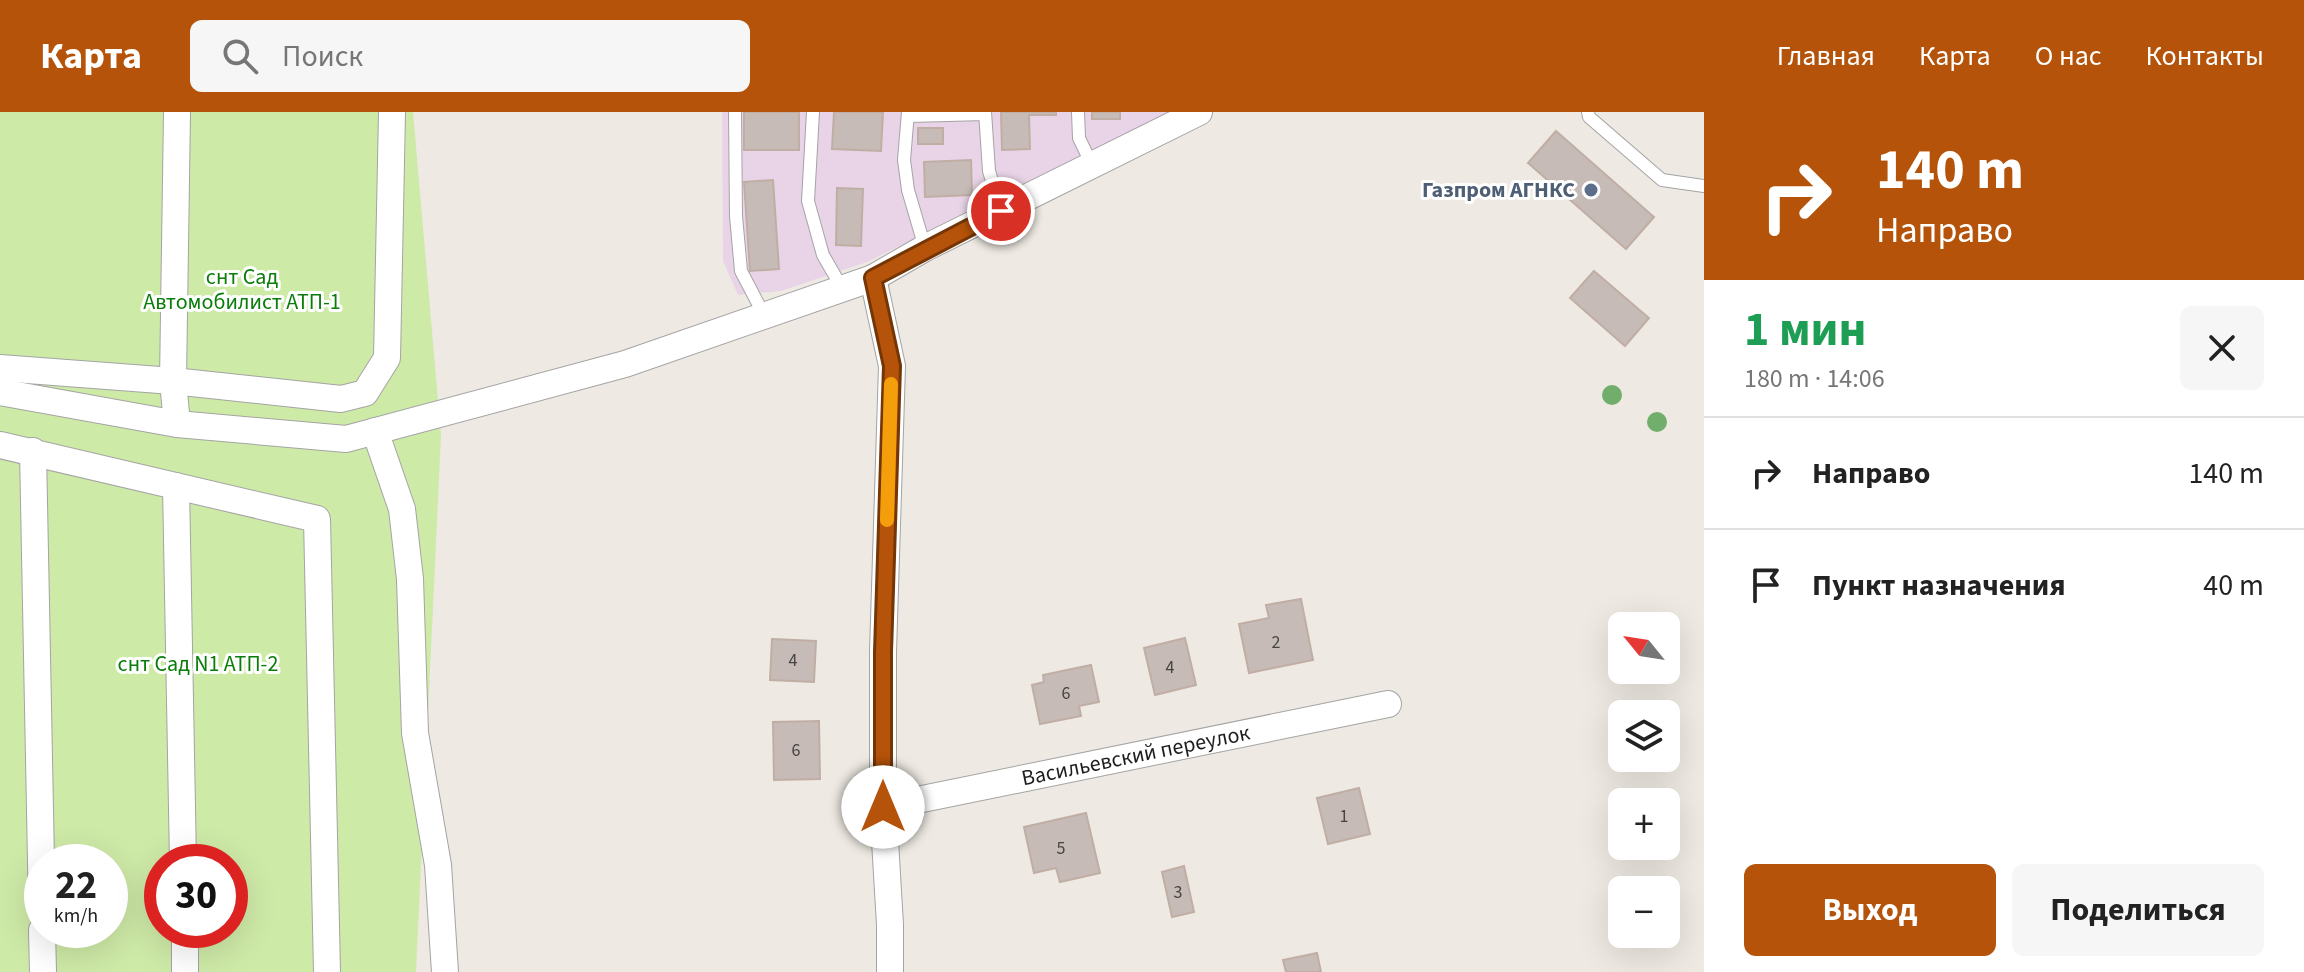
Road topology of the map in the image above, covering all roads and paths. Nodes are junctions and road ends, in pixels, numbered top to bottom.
1 (177, 112) edge
2 (392, 112) edge
3 (735, 112) edge
4 (813, 112) edge
5 (1078, 112) edge
6 (1199, 112) edge
7 (1588, 112) edge
8 (985, 113) edge
9 (909, 114) edge
10 (1092, 165) junction
11 (1704, 186) edge
12 (1001, 211) junction
13 (925, 248) junction
14 (873, 278) junction
15 (842, 288) junction
16 (764, 315) junction
17 (0, 368) edge
18 (173, 381) junction
19 (0, 392) edge
20 (177, 424) junction
21 (375, 431) junction
22 (0, 445) edge
23 (33, 451) junction
24 (176, 486) junction
25 (1388, 704) dead end
26 (883, 807) junction
27 (41, 844) edge
28 (183, 844) edge
29 (42, 948) edge
30 (185, 948) edge
31 (43, 972) edge
32 (185, 972) edge
33 (327, 972) edge
34 (445, 972) edge
35 (890, 972) edge

1 - 18 street
2 - 18 street
3 - 16 lane
4 - 15 lane
5 - 10 lane
6 - 10 street
7 - 11 lane
8 - 9 lane
8 - 12 lane
9 - 13 lane
10 - 12 street
12 - 13 street
13 - 14 street
14 - 15 street
14 - 26 street
15 - 16 street
16 - 21 street
17 - 18 street
18 - 20 street
19 - 20 street
20 - 21 street
21 - 34 street
22 - 23 street
23 - 24 street
23 - 27 street
24 - 28 street
24 - 33 street
25 - 26 street, Васильевский переулок
26 - 35 street
29 - 31 street
30 - 32 street

